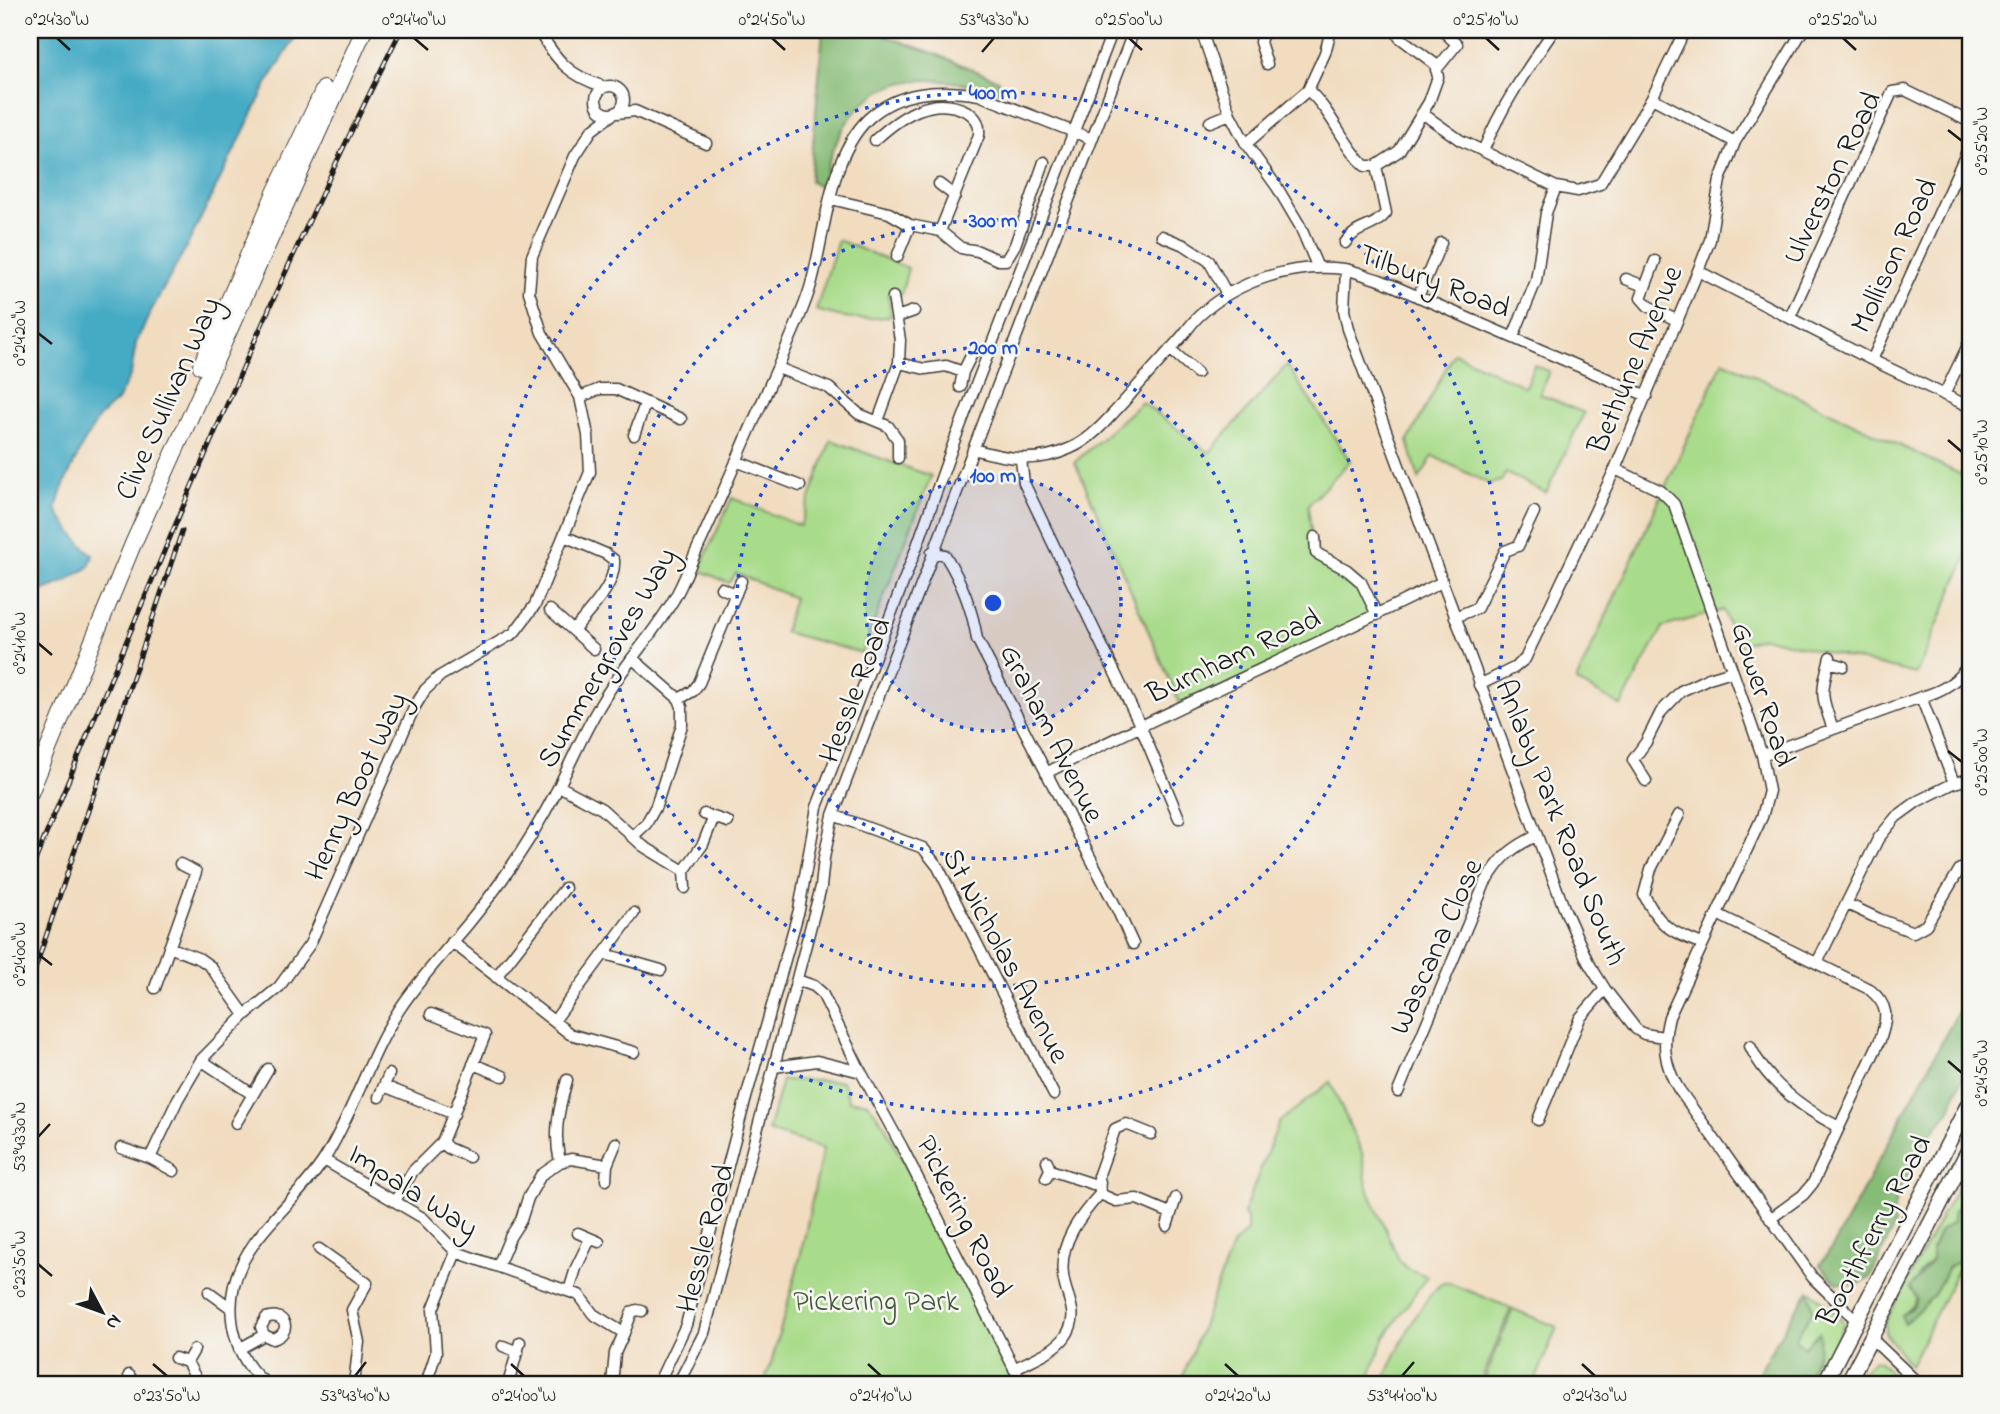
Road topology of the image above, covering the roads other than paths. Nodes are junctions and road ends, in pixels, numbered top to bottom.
1 (352, 30) edge
2 (364, 30) edge
3 (538, 30) edge
4 (1113, 30) edge
5 (1134, 30) edge
6 (1201, 30) edge
7 (1264, 30) edge
8 (1332, 30) edge
9 (1398, 30) edge
10 (1442, 30) edge
11 (1554, 30) edge
12 (1685, 30) edge
13 (1803, 30) edge
14 (1267, 64) dead end
15 (1436, 70) junction
16 (583, 80) junction
17 (605, 87) junction
18 (1308, 90) junction
19 (624, 96) junction
20 (1652, 98) junction
21 (596, 104) junction
22 (635, 111) junction
23 (615, 113) junction
24 (1422, 113) junction
25 (1230, 114) junction
26 (1210, 122) dead end
27 (1970, 122) edge
28 (592, 130) junction
29 (1075, 132) junction
30 (1092, 139) junction
31 (875, 140) dead end
32 (1735, 142) junction
33 (706, 143) dead end
34 (1247, 144) junction
35 (1970, 145) edge
36 (1483, 151) junction
37 (1044, 162) dead end
38 (1376, 166) junction
39 (939, 184) dead end
40 (1556, 187) junction
41 (955, 196) junction
42 (831, 200) junction
43 (910, 225) junction
44 (940, 231) junction
45 (1162, 236) dead end
46 (1345, 243) dead end
47 (1441, 243) dead end
48 (897, 257) dead end
49 (1655, 261) dead end
50 (1318, 268) junction
51 (1346, 270) junction
52 (1698, 271) junction
53 (1626, 279) dead end
54 (1644, 286) junction
55 (1227, 294) junction
56 (893, 297) dead end
57 (1418, 297) junction
58 (914, 311) dead end
59 (897, 317) junction
60 (1790, 317) junction
61 (1676, 320) junction
62 (1513, 337) junction
63 (1970, 341) edge
64 (975, 348) dead end
65 (1170, 349) junction
66 (1872, 360) junction
67 (899, 363) junction
68 (778, 368) junction
69 (962, 372) junction
70 (1197, 373) dead end
71 (960, 387) dead end
72 (1944, 395) junction
73 (1647, 396) junction
74 (580, 397) junction
75 (645, 404) junction
76 (1970, 407) edge
77 (681, 419) dead end
78 (878, 421) junction
79 (634, 435) dead end
80 (973, 449) junction
81 (898, 458) dead end
82 (1021, 460) junction
83 (736, 461) junction
84 (1615, 469) junction
85 (800, 486) dead end
86 (1534, 512) dead end
87 (564, 536) junction
88 (1315, 537) dead end
89 (932, 552) junction
90 (741, 581) dead end
91 (1442, 582) junction
92 (721, 588) dead end
93 (736, 594) junction
94 (550, 610) dead end
95 (1377, 615) junction
96 (1455, 617) junction
97 (573, 630) junction
98 (594, 649) dead end
99 (632, 658) junction
100 (1970, 663) edge
101 (1843, 666) dead end
102 (1732, 671) junction
103 (1479, 684) junction
104 (1921, 697) junction
105 (679, 699) junction
106 (1140, 725) junction
107 (1833, 729) junction
108 (1762, 755) junction
109 (30, 768) edge
110 (1046, 773) junction
111 (1970, 779) edge
112 (1646, 781) dead end
113 (1954, 783) junction
114 (559, 786) junction
115 (30, 793) edge
116 (833, 815) junction
117 (1679, 815) dead end
118 (1179, 818) dead end
119 (728, 822) dead end
120 (1536, 836) junction
121 (632, 837) junction
122 (180, 864) dead end
123 (1959, 869) dead end
124 (684, 871) junction
125 (565, 888) dead end
126 (685, 888) dead end
127 (1847, 904) junction
128 (634, 913) dead end
129 (1717, 914) junction
130 (452, 942) junction
131 (1133, 944) dead end
132 (1702, 944) junction
133 (169, 947) junction
134 (605, 954) junction
135 (1817, 963) junction
136 (661, 970) dead end
137 (496, 977) junction
138 (797, 979) junction
139 (155, 988) dead end
140 (1605, 989) junction
141 (431, 1014) dead end
142 (245, 1015) junction
143 (554, 1021) junction
144 (1664, 1037) junction
145 (1750, 1046) dead end
146 (634, 1052) dead end
147 (201, 1060) junction
148 (473, 1064) junction
149 (774, 1067) junction
150 (268, 1069) dead end
151 (861, 1072) junction
152 (389, 1074) dead end
153 (503, 1076) dead end
154 (567, 1080) dead end
155 (1398, 1092) dead end
156 (252, 1094) junction
157 (1054, 1095) dead end
158 (1970, 1102) edge
159 (1119, 1113) dead end
160 (454, 1114) junction
161 (1538, 1120) dead end
162 (236, 1123) dead end
163 (1122, 1126) junction
164 (1839, 1127) junction
165 (1151, 1134) dead end
166 (442, 1142) junction
167 (616, 1143) dead end
168 (1970, 1147) edge
169 (121, 1148) dead end
170 (469, 1157) dead end
171 (150, 1158) junction
172 (324, 1160) junction
173 (560, 1162) junction
174 (607, 1165) junction
175 (1048, 1169) dead end
176 (174, 1171) dead end
177 (606, 1180) dead end
178 (1100, 1188) junction
179 (1176, 1198) dead end
180 (395, 1201) junction
181 (1170, 1213) junction
182 (1770, 1219) junction
183 (1167, 1226) dead end
184 (578, 1233) dead end
185 (319, 1249) dead end
186 (456, 1252) junction
187 (498, 1266) junction
188 (569, 1291) junction
189 (209, 1292) dead end
190 (231, 1308) junction
191 (642, 1311) dead end
192 (1856, 1319) junction
193 (624, 1333) junction
194 (264, 1335) dead end
195 (1871, 1338) junction
196 (503, 1346) dead end
197 (239, 1349) junction
198 (194, 1350) dead end
199 (175, 1358) dead end
200 (187, 1362) junction
201 (1014, 1369) junction
202 (260, 1382) edge
203 (200, 1384) edge
204 (354, 1384) edge
205 (426, 1384) edge
206 (508, 1384) edge
207 (612, 1384) edge
208 (658, 1384) edge
209 (678, 1384) edge
210 (1022, 1384) edge
211 (1824, 1384) edge
212 (1847, 1384) edge
213 (1919, 1384) edge

1 - 109 highway, Clive Sullivan Way
2 - 115 highway, Clive Sullivan Way
3 - 16 street
4 - 29 street, Hessle Road
5 - 30 street, Hessle Road
6 - 25 street
7 - 14 street
8 - 18 street
9 - 15 street
10 - 15 street
11 - 36 street
12 - 20 street
13 - 32 street, Bethune Avenue
15 - 24 street
16 - 17 street
16 - 21 street
17 - 19 street
17 - 21 street
18 - 34 street
18 - 38 street
19 - 22 street
19 - 23 street
20 - 32 street
20 - 40 street
21 - 23 street
21 - 28 street
22 - 23 street
22 - 33 street
23 - 28 street
24 - 36 street
24 - 38 street
25 - 26 street
25 - 34 street
27 - 60 street, Ulverston Road
28 - 74 street, Henry Boot Way
29 - 30 street, Summergroves Way
29 - 42 street, Summergroves Way
29 - 208 street, Hessle Road
30 - 80 street, Hessle Road
31 - 41 street
32 - 52 street, Bethune Avenue
34 - 50 street
35 - 66 street, Mollison Road
36 - 40 street
37 - 44 street
38 - 46 street
39 - 41 street
40 - 62 street
41 - 44 street
42 - 43 street
42 - 68 street, Summergroves Way
43 - 44 street
43 - 48 street
45 - 55 street
47 - 57 street
49 - 54 street
50 - 51 street, Tilbury Road
50 - 55 street, Tilbury Road
51 - 57 street, Tilbury Road
51 - 91 street, Anlaby Park Road South
52 - 60 street, Mollison Road
52 - 61 street, Bethune Avenue
53 - 54 street
54 - 61 street
55 - 65 street, Tilbury Road
56 - 59 street
57 - 62 street, Tilbury Road
58 - 59 street
59 - 67 street
60 - 66 street, Mollison Road
61 - 73 street, Bethune Avenue
62 - 73 street, Tilbury Road
63 - 72 street
64 - 69 street
65 - 70 street
65 - 82 street, Tilbury Road
66 - 72 street
67 - 69 street
67 - 78 street
68 - 78 street
68 - 83 street, Summergroves Way
69 - 71 street
72 - 76 street
73 - 84 street, Bethune Avenue
74 - 75 street
74 - 87 street, Henry Boot Way
75 - 77 street
75 - 79 street
78 - 81 street
80 - 82 street, Tilbury Road
80 - 89 street, Hessle Road
82 - 106 street
83 - 85 street
83 - 99 street, Summergroves Way
84 - 102 street, Gower Road
84 - 103 street, Bethune Avenue
86 - 96 street
87 - 97 street
87 - 142 street, Henry Boot Way
88 - 95 street
89 - 110 street, Graham Avenue
89 - 116 street, Hessle Road
90 - 93 street
91 - 95 street, Burnham Road
91 - 96 street, Anlaby Park Road South
92 - 93 street
93 - 105 street
94 - 97 street
95 - 106 street, Burnham Road
96 - 103 street, Anlaby Park Road South
97 - 98 street
99 - 105 street
99 - 114 street, Summergroves Way
100 - 104 street
101 - 107 street
102 - 108 street, Gower Road
102 - 112 street
103 - 120 street, Anlaby Park Road South
104 - 107 street
104 - 113 street
105 - 121 street
106 - 110 street, Burnham Road
106 - 118 street
107 - 108 street
108 - 129 street, Gower Road
110 - 131 street, Graham Avenue
111 - 113 street
113 - 127 street
114 - 121 street
114 - 130 street, Summergroves Way
116 - 138 street, Hessle Road
116 - 157 street, St Nicholas Avenue
117 - 132 street
119 - 124 street
120 - 140 street, Anlaby Park Road South
120 - 155 street, Wascana Close
121 - 124 street
122 - 133 street
123 - 127 street
124 - 126 street
125 - 137 street
127 - 135 street
128 - 134 street
129 - 132 street, Gower Road
129 - 135 street
130 - 137 street
130 - 172 street, Summergroves Way
132 - 144 street, Gower Road
133 - 139 street
133 - 142 street
134 - 136 street
134 - 143 street
135 - 164 street
137 - 143 street
138 - 149 street, Hessle Road
138 - 151 street, Pickering Road
140 - 144 street, Anlaby Park Road South
140 - 161 street
141 - 148 street
142 - 147 street, Henry Boot Way
143 - 146 street
144 - 182 street
145 - 164 street
147 - 156 street
147 - 171 street, Henry Boot Way
148 - 153 street
148 - 160 street
149 - 151 street
149 - 209 street, Hessle Road
150 - 156 street
151 - 201 street, Pickering Road
152 - 160 street
154 - 173 street
156 - 162 street
158 - 192 main road, Boothferry Road
159 - 163 street
160 - 166 street
163 - 165 street
163 - 178 street
164 - 182 street
166 - 170 street
166 - 180 street
167 - 174 street
168 - 195 main road, Boothferry Road
169 - 171 street
171 - 176 street
172 - 180 street, Impala Way
172 - 190 street, Summergroves Way
173 - 174 street
173 - 187 street
174 - 177 street
175 - 178 street
178 - 181 street
178 - 201 street
179 - 181 street
180 - 186 street, Impala Way
181 - 183 street
182 - 192 street
184 - 188 street
185 - 204 street
186 - 187 street, Impala Way
186 - 205 street
187 - 188 street, Impala Way
188 - 193 street, Impala Way
189 - 190 street
190 - 197 street, Summergroves Way
191 - 193 street
192 - 211 main road, Boothferry Road
193 - 207 street
194 - 197 street
195 - 212 main road, Boothferry Road
195 - 213 street
196 - 206 street
197 - 202 street, Summergroves Way
198 - 200 street
199 - 200 street
200 - 203 street
201 - 210 street, Pickering Road

